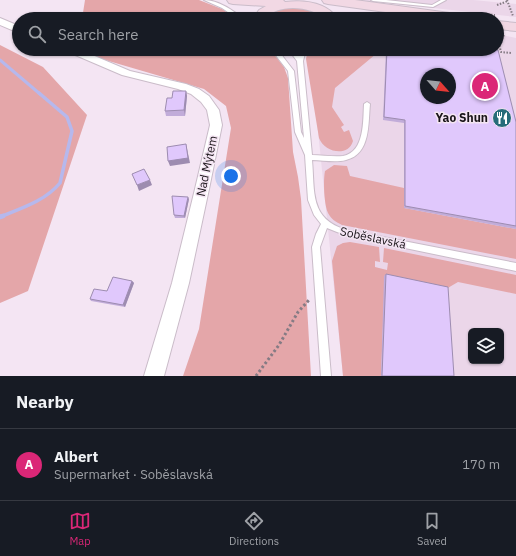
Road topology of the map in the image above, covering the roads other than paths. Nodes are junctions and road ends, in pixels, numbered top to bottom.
1 (206, 0) edge
2 (233, 0) edge
3 (373, 0) edge
4 (444, 0) edge
5 (280, 3) junction
6 (328, 9) edge
7 (231, 12) edge
8 (255, 12) edge
9 (265, 12) edge
10 (369, 12) edge
11 (380, 12) edge
12 (0, 21) edge
13 (12, 27) edge
14 (87, 56) edge
15 (279, 56) edge
16 (296, 56) edge
17 (301, 56) edge
18 (300, 61) junction
19 (367, 104) dead end
20 (309, 157) junction
21 (325, 224) junction
22 (516, 267) edge
23 (154, 376) edge
24 (326, 376) edge

1 - 7 lane
2 - 5 main road
2 - 8 main road
3 - 4 lane
5 - 6 main road
5 - 9 main road
6 - 10 main road
6 - 11 main road
12 - 13 street
14 - 23 street, Nad Mýtem
15 - 20 lane
16 - 18 lane
17 - 18 lane, Soběslavská
18 - 20 lane, Soběslavská
19 - 20 lane
20 - 21 lane, Soběslavská
21 - 22 lane, Soběslavská
21 - 24 lane

